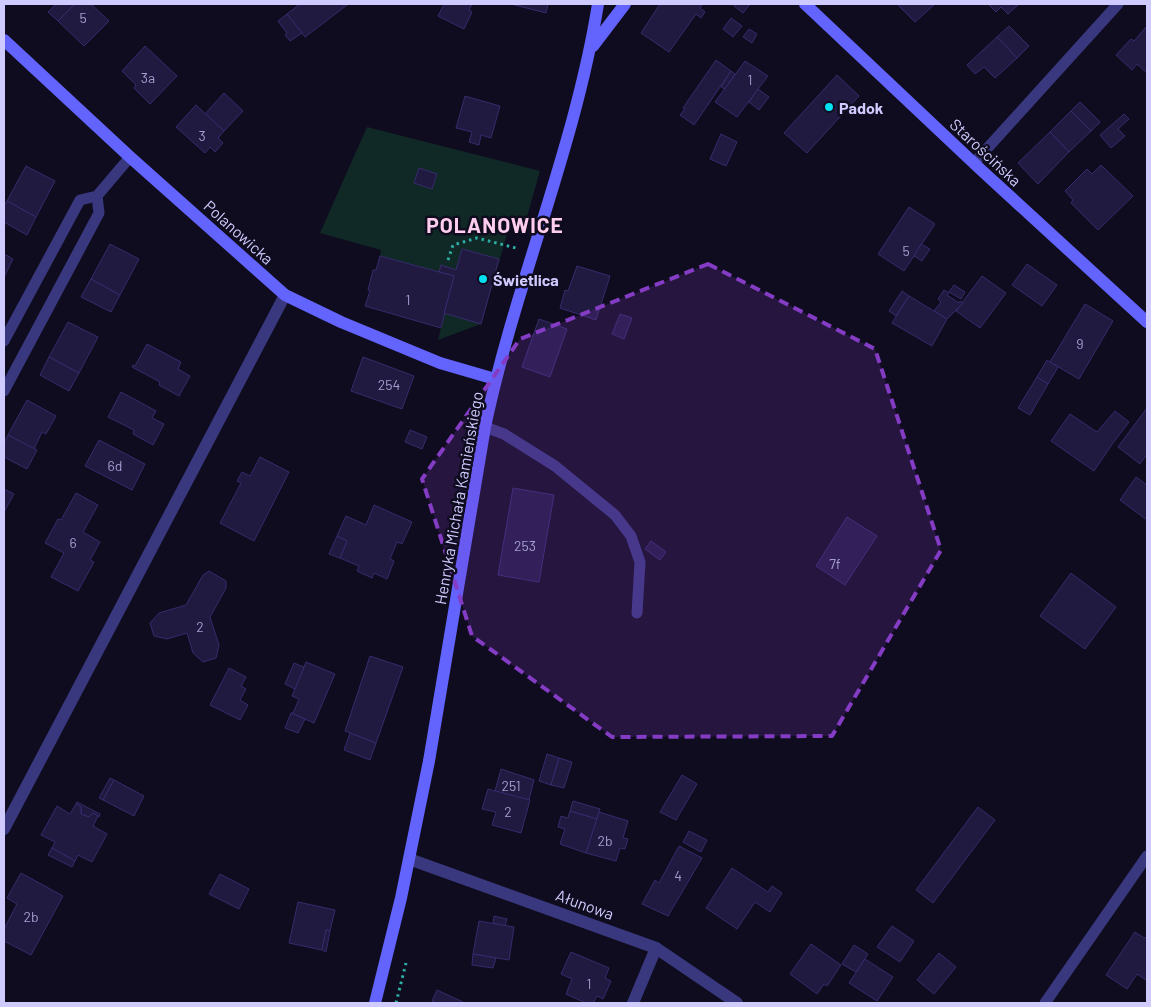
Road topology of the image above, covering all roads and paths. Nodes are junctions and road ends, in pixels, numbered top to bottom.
1 (598, 4) edge
2 (625, 4) edge
3 (805, 4) edge
4 (1118, 4) edge
5 (4, 40) edge
6 (591, 48) junction
7 (130, 157) junction
8 (974, 163) junction
9 (97, 196) junction
10 (517, 249) dead end
11 (448, 260) dead end
12 (285, 295) junction
13 (1147, 322) edge
14 (4, 341) edge
15 (495, 379) junction
16 (4, 392) edge
17 (485, 427) junction
18 (637, 613) dead end
19 (4, 829) edge
20 (1147, 856) edge
21 (410, 859) junction
22 (656, 948) junction
23 (374, 1003) edge
24 (633, 1003) edge
25 (737, 1003) edge
26 (1045, 1003) edge

1 - 6 street, Henryka Michała Kamieńskiego
2 - 6 street
3 - 8 street, Starościńska
4 - 8 lane
5 - 7 street, Polanowicka
6 - 15 street, Henryka Michała Kamieńskiego
7 - 9 lane
7 - 12 street, Polanowicka
8 - 13 street, Starościńska
9 - 14 lane
9 - 16 lane
10 - 11 path
12 - 15 street, Polanowicka
12 - 19 street
15 - 17 street, Henryka Michała Kamieńskiego
17 - 18 lane
17 - 21 street, Henryka Michała Kamieńskiego
20 - 26 lane
21 - 22 street, Ałunowa
21 - 23 street, Henryka Michała Kamieńskiego
22 - 24 street
22 - 25 street, Ałunowa

